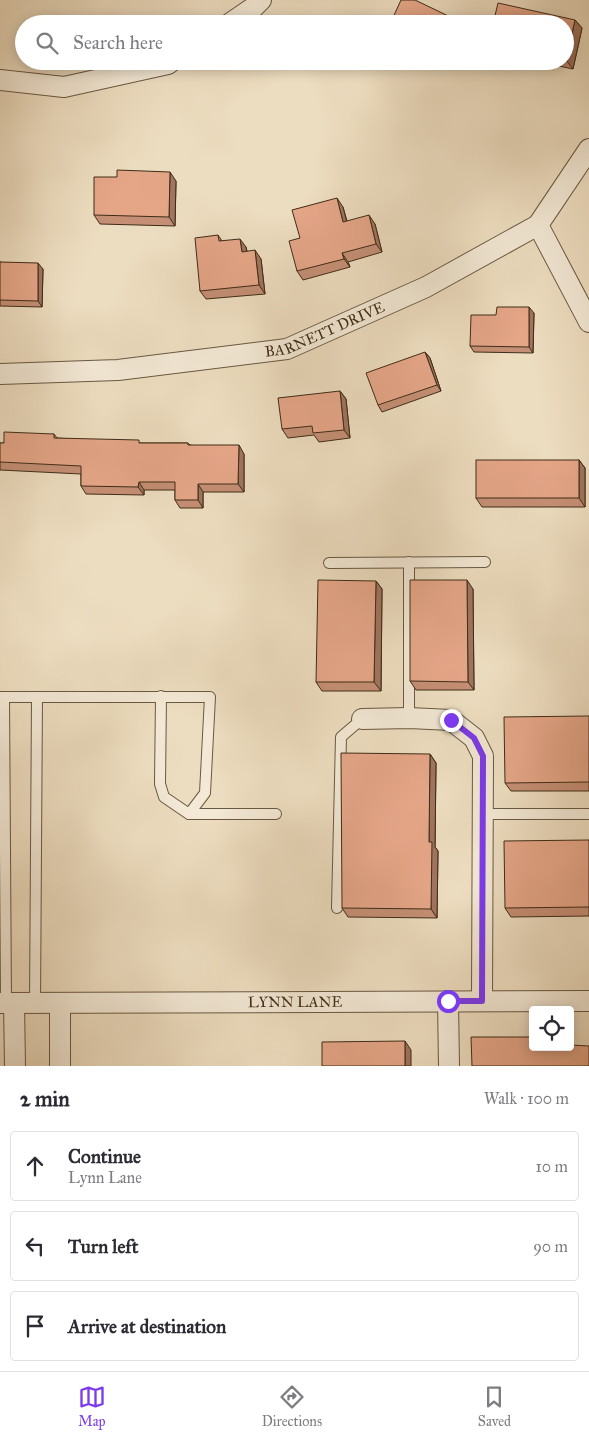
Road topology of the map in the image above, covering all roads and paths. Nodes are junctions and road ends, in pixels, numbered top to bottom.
1 (261, 0) edge
2 (242, 15) edge
3 (141, 70) edge
4 (0, 80) edge
5 (589, 149) edge
6 (538, 225) junction
7 (589, 322) edge
8 (0, 374) edge
9 (409, 562) junction
10 (485, 562) dead end
11 (329, 563) dead end
12 (161, 696) junction
13 (2, 697) edge
14 (37, 697) junction
15 (409, 718) junction
16 (362, 719) joint
17 (189, 814) junction
18 (276, 814) dead end
19 (482, 814) junction
20 (589, 814) edge
21 (337, 908) dead end
22 (589, 1000) edge
23 (448, 1001) junction
24 (482, 1001) junction
25 (7, 1003) edge
26 (35, 1004) junction
27 (60, 1004) junction
28 (15, 1066) edge
29 (60, 1066) edge
30 (449, 1066) edge

1 - 2 street
3 - 4 street
5 - 6 street, BARNETT DRIVE
6 - 7 street
6 - 8 street, BARNETT DRIVE
9 - 10 lane
9 - 11 lane
9 - 15 lane
12 - 14 lane
12 - 17 lane
12 - 17 lane
13 - 14 lane
13 - 25 lane
14 - 26 lane
15 - 16 street
15 - 19 street
16 - 21 lane
17 - 18 lane
19 - 20 lane
19 - 24 street
22 - 24 street, LYNN LANE
23 - 24 street, LYNN LANE
23 - 27 street, LYNN LANE
23 - 30 street
25 - 26 street, LYNN LANE
25 - 28 street
26 - 27 street, LYNN LANE
27 - 29 street

